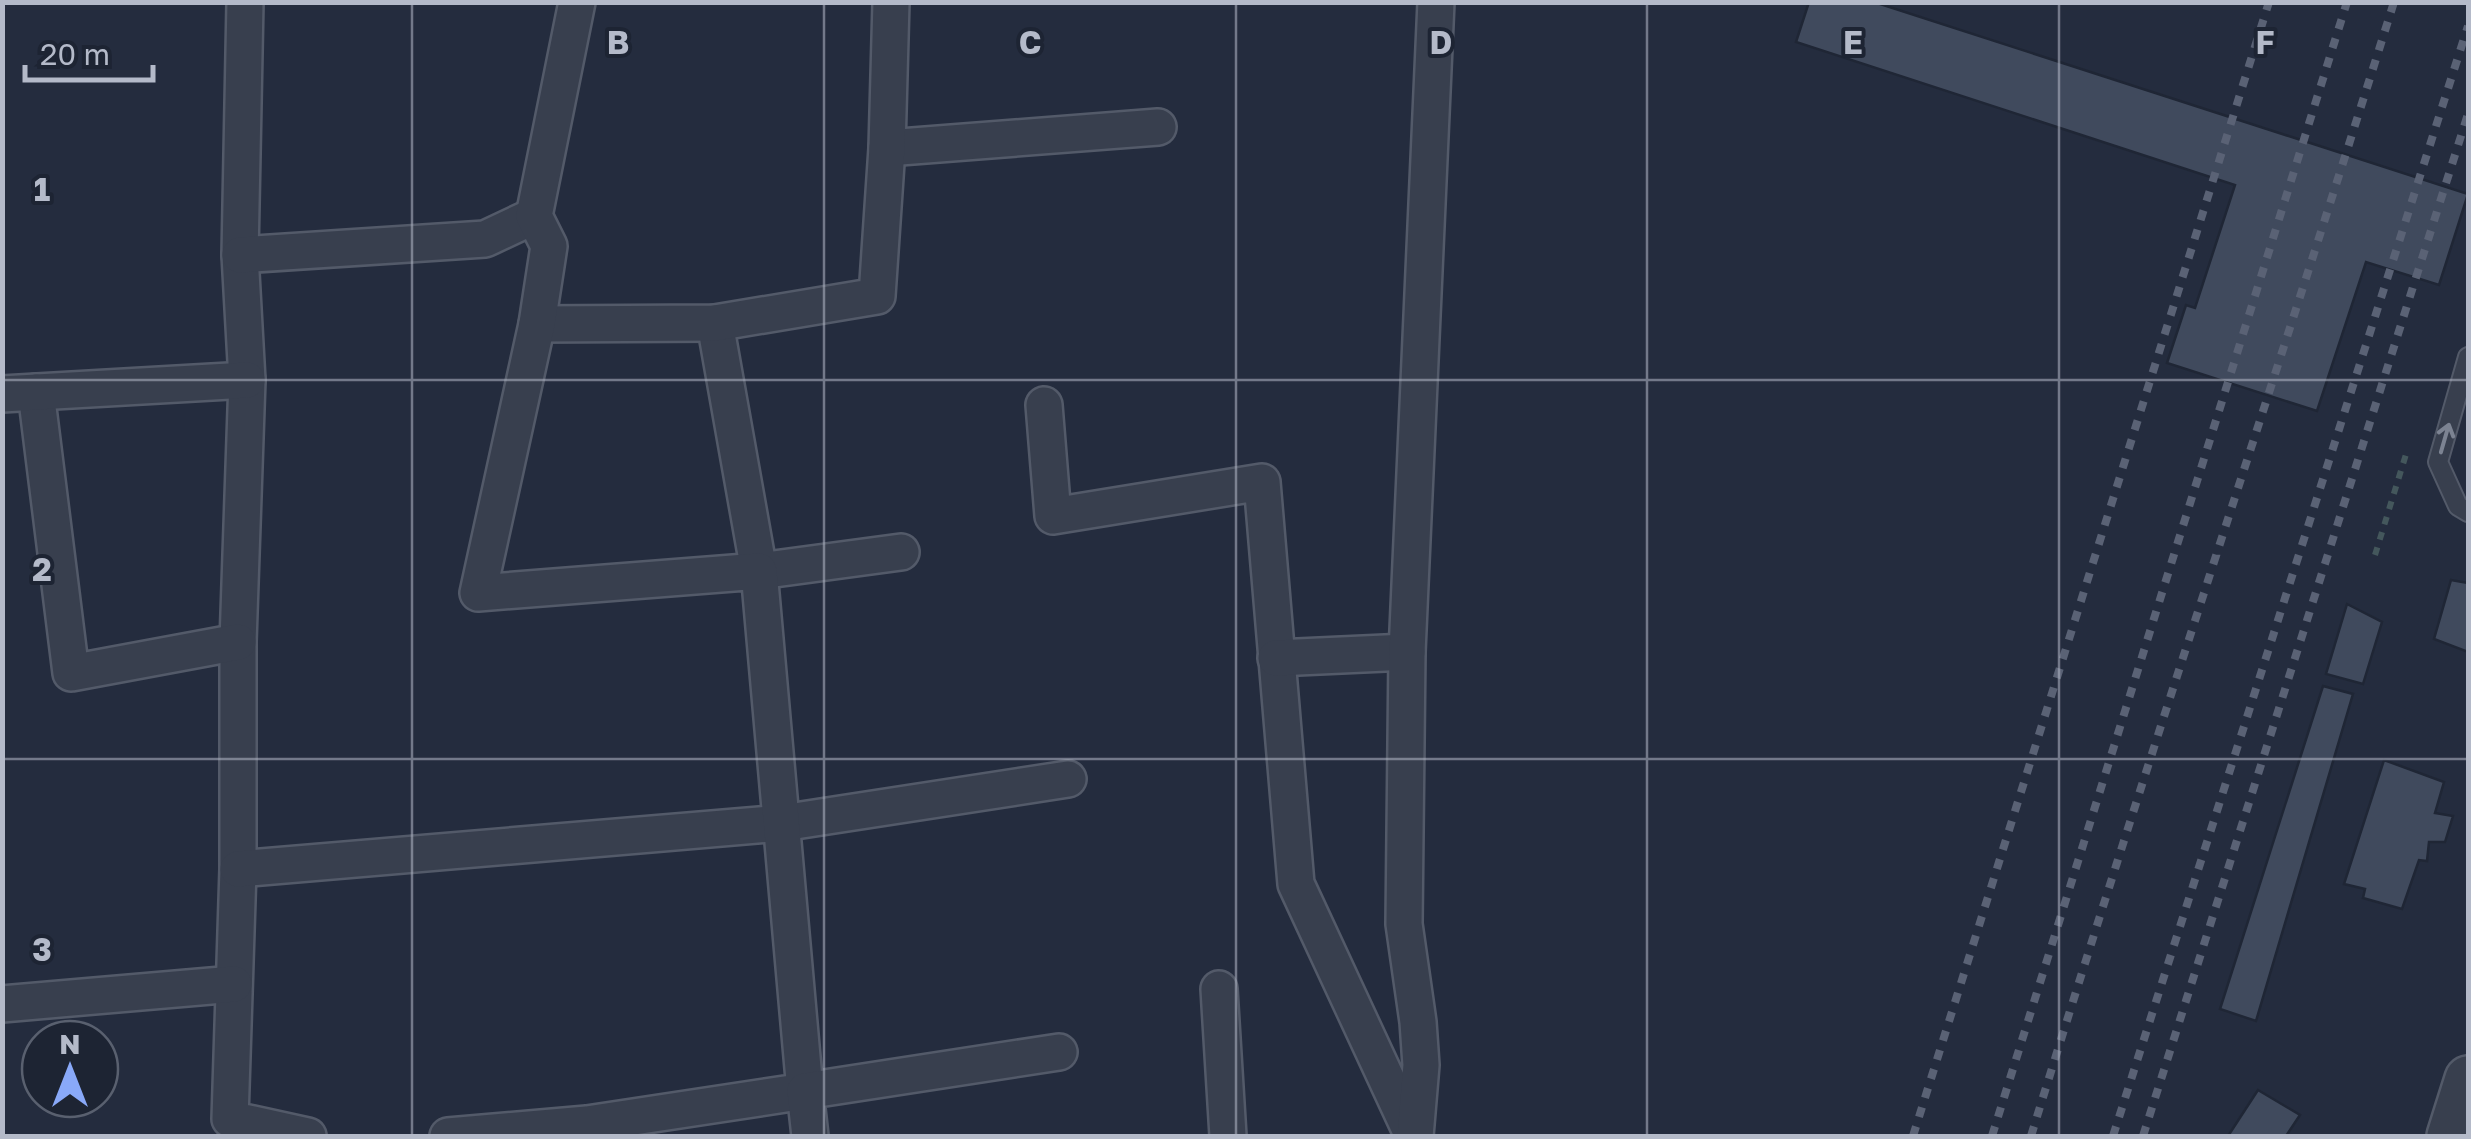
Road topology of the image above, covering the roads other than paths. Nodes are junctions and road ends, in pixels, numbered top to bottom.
1 (245, 2) edge
2 (578, 2) edge
3 (891, 2) edge
4 (1436, 2) edge
5 (1158, 126) dead end
6 (888, 148) junction
7 (534, 216) junction
8 (240, 255) junction
9 (714, 323) junction
10 (536, 324) junction
11 (2468, 357) edge
12 (247, 380) junction
13 (19, 393) edge
14 (1044, 405) dead end
15 (2468, 512) edge
16 (901, 552) dead end
17 (759, 571) junction
18 (238, 642) junction
19 (1407, 652) junction
20 (1276, 658) junction
21 (1068, 778) dead end
22 (782, 823) junction
23 (238, 869) junction
24 (234, 984) junction
25 (1220, 989) dead end
26 (2, 1004) edge
27 (1058, 1052) dead end
28 (2468, 1079) edge
29 (805, 1090) junction
30 (308, 1136) edge
31 (448, 1136) edge
32 (810, 1136) edge
33 (1228, 1136) edge
34 (1414, 1136) edge
35 (2450, 1136) edge

1 - 8 street
2 - 7 street
3 - 6 street
4 - 19 street
5 - 6 street
6 - 9 street
7 - 8 street
7 - 10 street
8 - 12 street
9 - 10 street
9 - 17 street
10 - 17 street
15 -> 11 lane
12 - 13 street
12 - 18 street
13 - 18 street
14 - 20 street
16 - 17 street
17 - 22 street
18 - 23 street
19 - 20 street
19 - 34 street
20 - 34 street
21 - 22 street
22 - 23 street
22 - 29 street
23 - 24 street
24 - 26 street
24 - 30 street
25 - 33 street
27 - 29 street
28 - 35 street
29 - 31 street
29 - 32 street

